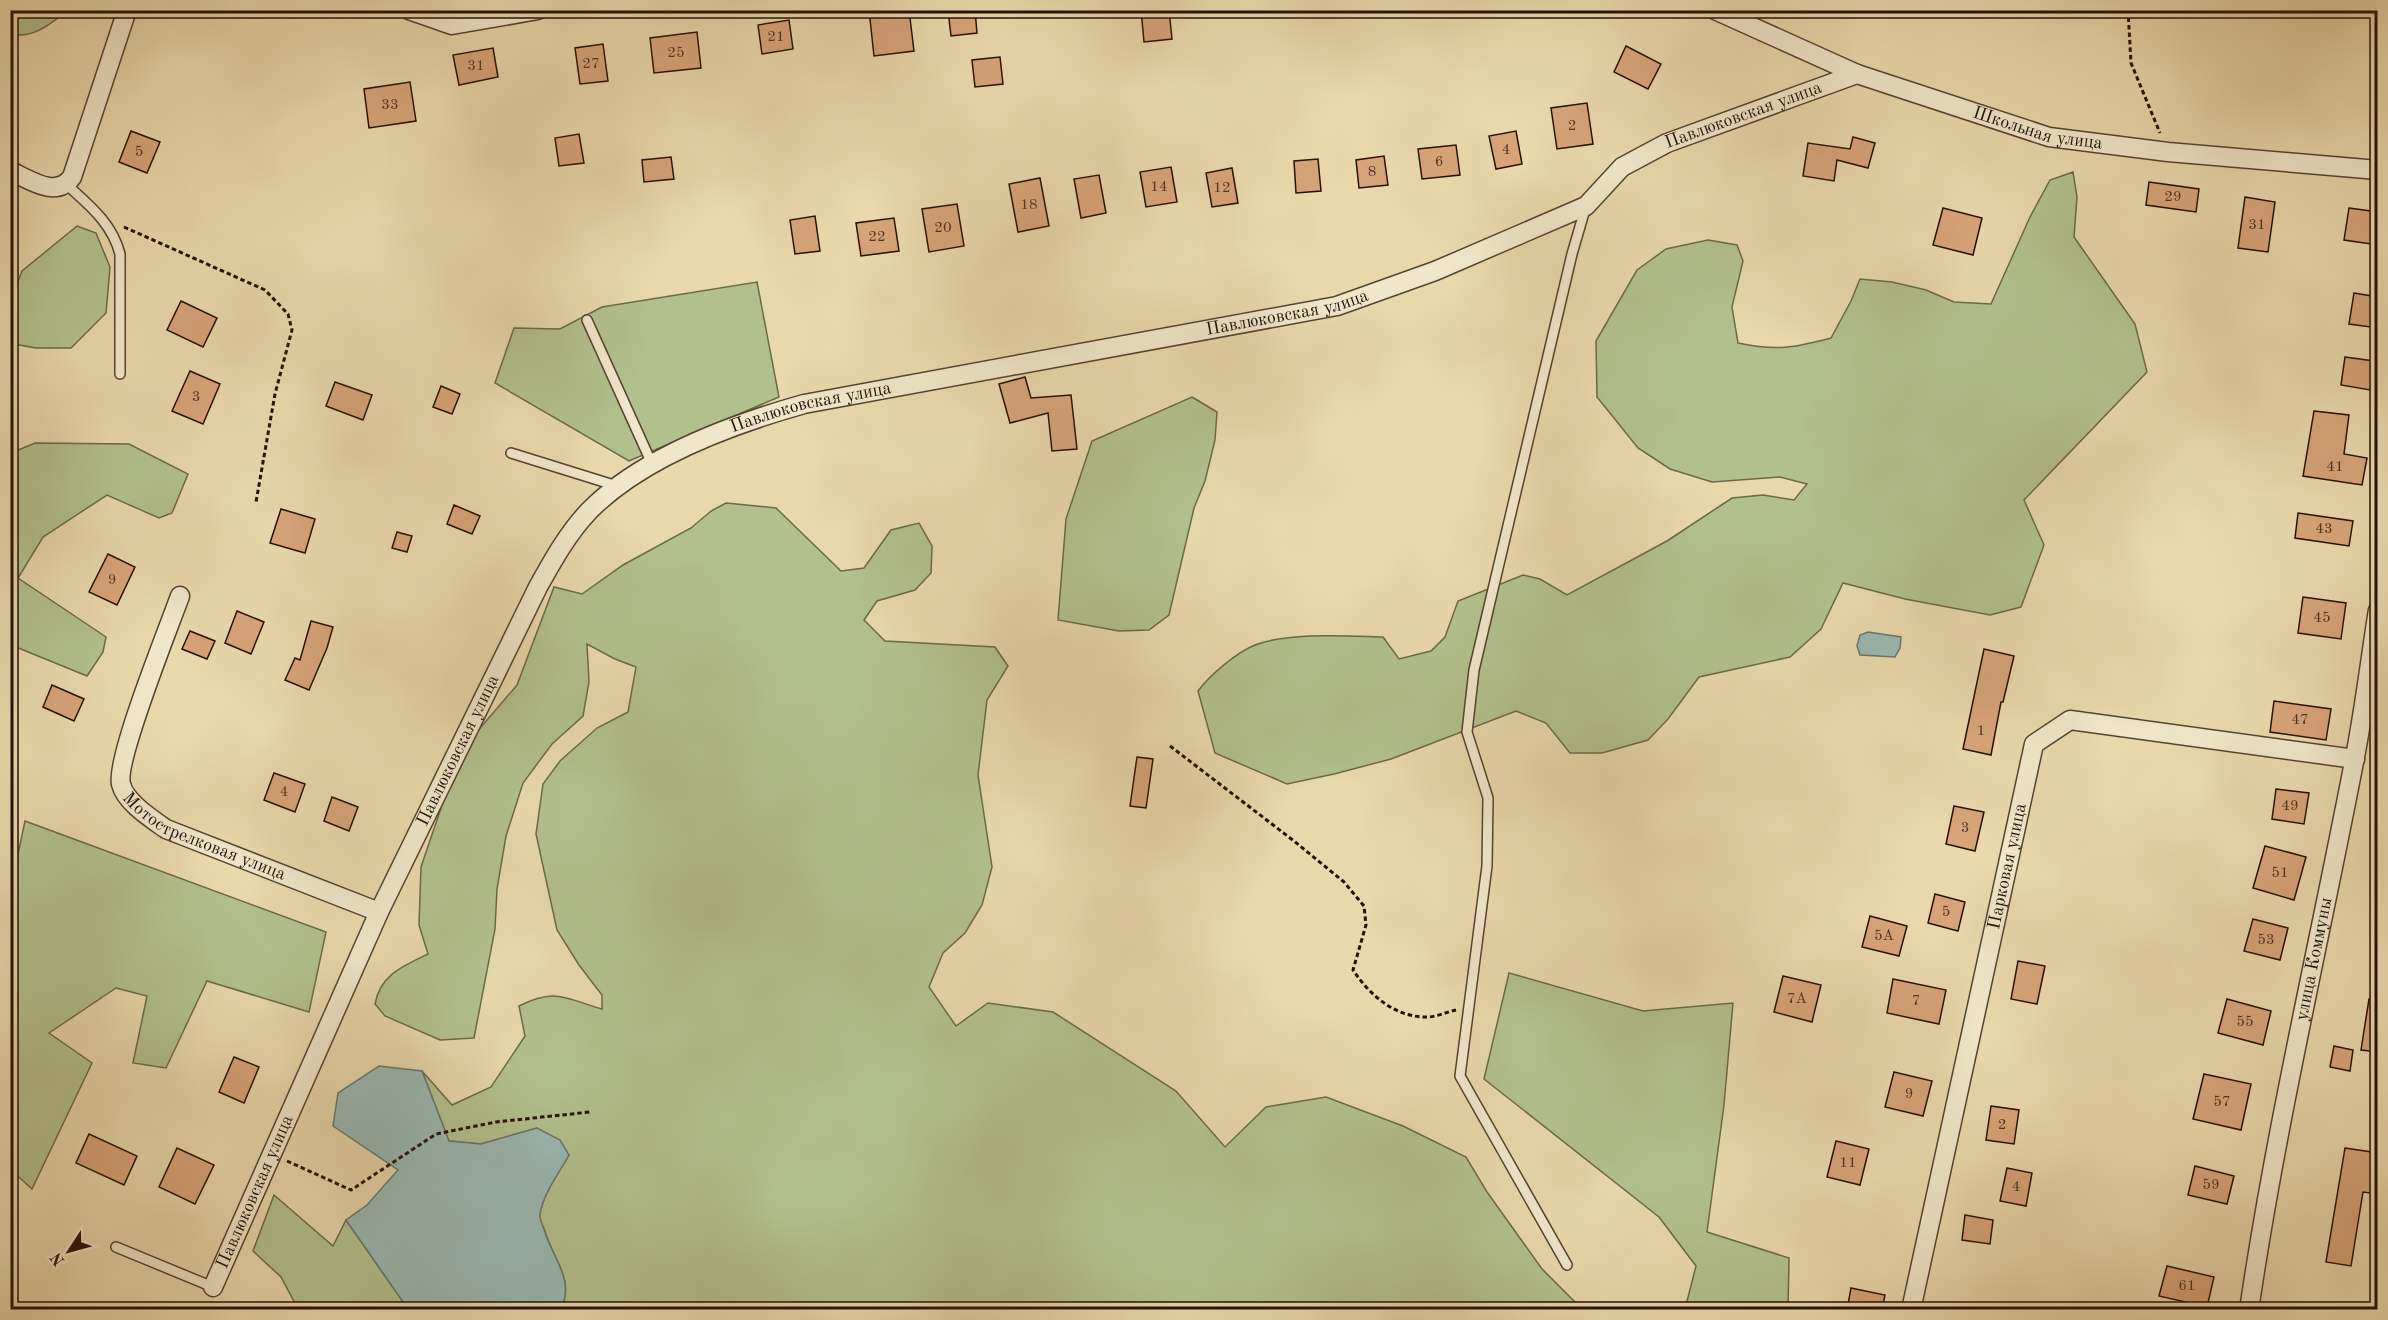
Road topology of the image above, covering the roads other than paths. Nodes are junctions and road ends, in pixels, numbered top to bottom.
1 (127, 10) edge
2 (409, 10) edge
3 (538, 10) edge
4 (1715, 10) edge
5 (1857, 74) junction
6 (2378, 170) edge
7 (10, 171) edge
8 (60, 187) junction
9 (1586, 206) junction
10 (587, 320) dead end
11 (120, 374) dead end
12 (510, 453) dead end
13 (652, 464) junction
14 (620, 487) junction
15 (180, 596) dead end
16 (2378, 610) edge
17 (2355, 759) junction
18 (379, 912) junction
19 (116, 1247) dead end
20 (1567, 1265) dead end
21 (213, 1287) joint
22 (1911, 1310) edge
23 (2249, 1310) edge

1 - 8 street
2 - 3 street
4 - 5 street, Школьная улица
5 - 6 street, Школьная улица
5 - 9 street, Павлюковская улица
7 - 8 street
8 - 11 lane
9 - 13 street, Павлюковская улица
9 - 20 lane
10 - 13 lane
12 - 14 lane
13 - 14 street, Павлюковская улица
14 - 18 street, Павлюковская улица
15 - 18 street, Мотострелковая улица
16 - 17 street, улица Коммуны
17 - 22 street, Парковая улица
17 - 23 street, улица Коммуны
18 - 21 street, Павлюковская улица
19 - 21 lane

